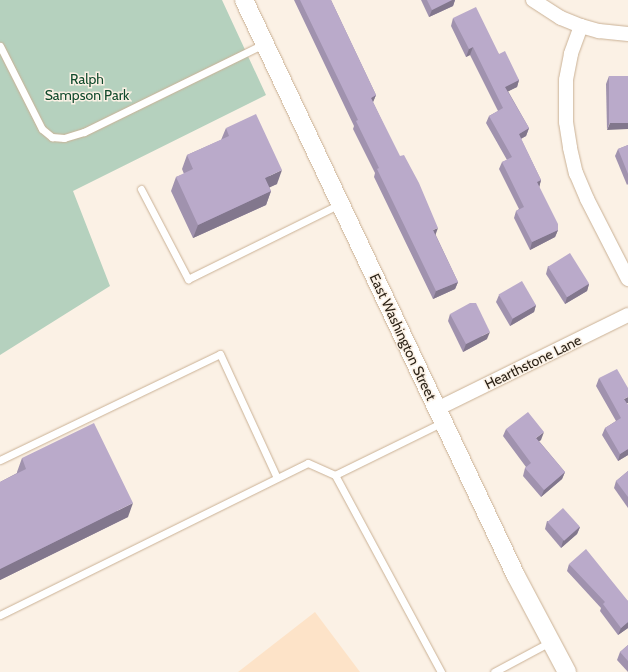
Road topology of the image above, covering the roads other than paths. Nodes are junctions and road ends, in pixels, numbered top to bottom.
1 (244, 0) edge
2 (533, 0) edge
3 (581, 26) junction
4 (628, 34) edge
5 (265, 44) junction
6 (0, 46) edge
7 (141, 189) dead end
8 (340, 203) junction
9 (628, 279) edge
10 (628, 315) edge
11 (440, 415) junction
12 (0, 460) edge
13 (335, 475) junction
14 (277, 478) junction
15 (0, 615) edge
16 (550, 642) junction
17 (441, 672) edge
18 (494, 672) edge
19 (567, 672) edge

1 - 5 street, East Washington Street
2 - 3 street
3 - 4 street
3 - 9 street
5 - 6 lane
5 - 8 street, East Washington Street
7 - 8 lane
8 - 11 street, East Washington Street
10 - 11 street, Hearthstone Lane
11 - 13 lane
11 - 16 street, East Washington Street
12 - 14 lane
13 - 14 lane
13 - 17 lane
14 - 15 lane
16 - 18 lane
16 - 19 street, East Washington Street

